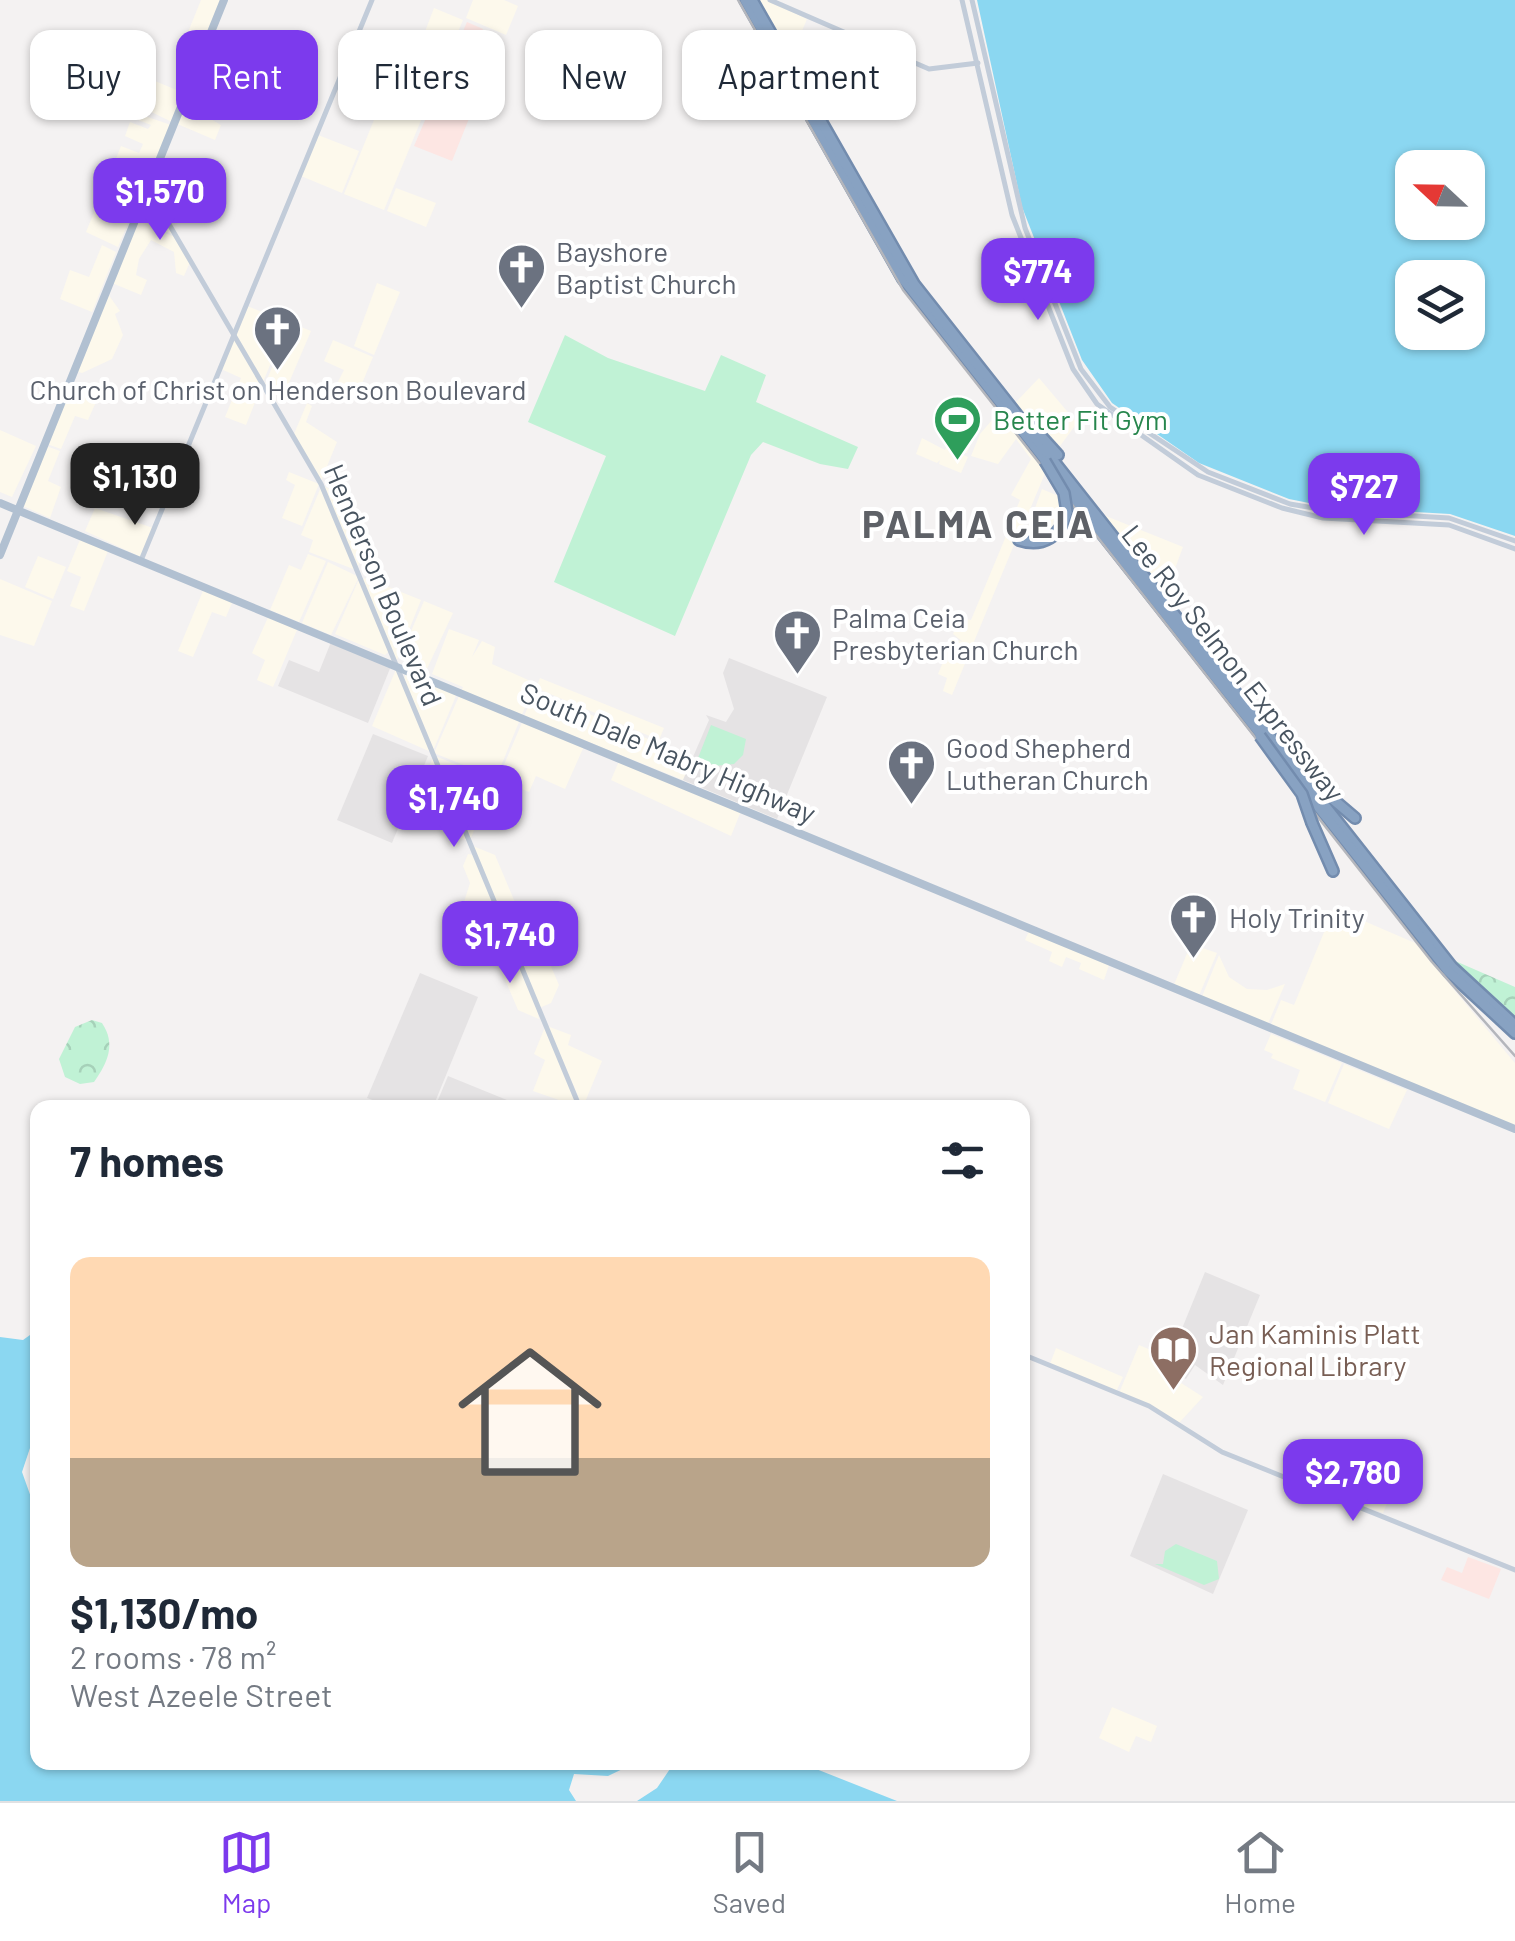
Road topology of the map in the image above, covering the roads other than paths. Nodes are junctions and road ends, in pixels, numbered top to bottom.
1 (224, 0) edge
2 (372, 0) edge
3 (749, 0) edge
4 (770, 0) edge
5 (962, 0) edge
6 (972, 0) edge
7 (984, 55) junction
8 (978, 64) junction
9 (987, 68) junction
10 (823, 132) junction
11 (156, 165) junction
12 (147, 185) junction
13 (158, 207) junction
14 (234, 336) junction
15 (44, 442) junction
16 (1052, 453) junction
17 (0, 500) edge
18 (18, 507) junction
19 (1023, 539) dead end
20 (1515, 541) edge
21 (0, 544) edge
22 (1515, 549) edge
23 (0, 555) edge
24 (142, 558) junction
25 (391, 650) junction
26 (383, 658) junction
27 (396, 663) junction
28 (410, 669) junction
29 (403, 679) junction
30 (1261, 733) junction
31 (1280, 754) junction
32 (1292, 764) junction
33 (1360, 806) dead end
34 (1340, 829) junction
35 (1354, 847) junction
36 (1333, 863) dead end
37 (1515, 1025) edge
38 (1268, 1028) junction
39 (1515, 1033) edge
40 (1366, 1072) junction
41 (1388, 1076) junction
42 (1436, 1098) junction
43 (577, 1100) edge
44 (1480, 1119) junction
45 (1503, 1124) junction
46 (1515, 1131) edge
47 (1030, 1357) edge
48 (1515, 1570) edge

1 - 11 main road
2 - 14 main road
3 - 10 highway, Lee Roy Selmon Expressway
4 - 8 main road
5 - 8 main road
6 - 7 main road
7 - 8 main road
7 - 9 main road
8 - 9 main road
8 - 22 main road
9 - 20 main road
10 - 16 highway, Lee Roy Selmon Expressway
10 - 16 highway, Lee Roy Selmon Expressway
11 - 12 main road
11 - 13 main road, Henderson Boulevard
12 - 13 main road, Henderson Boulevard
12 - 15 main road
12 - 15 main road
13 - 14 main road, Henderson Boulevard
14 - 24 main road
14 - 25 main road, Henderson Boulevard
15 - 18 main road
15 - 18 main road
16 - 19 highway, bridge
16 - 30 highway, Lee Roy Selmon Expressway
16 - 30 highway, Lee Roy Selmon Expressway, bridge
17 - 18 main road, South Dale Mabry Highway
18 - 21 main road
18 - 23 main road
18 - 24 main road, South Dale Mabry Highway
24 - 26 main road, South Dale Mabry Highway
25 - 26 main road
25 - 27 main road, Henderson Boulevard
26 - 27 main road, South Dale Mabry Highway
27 - 28 main road, South Dale Mabry Highway
27 - 29 main road, Henderson Boulevard
28 - 29 main road
28 - 38 main road, South Dale Mabry Highway
29 - 43 main road, Henderson Boulevard
30 - 31 highway, Lee Roy Selmon Expressway, bridge
30 - 36 highway, bridge
31 - 32 highway, Lee Roy Selmon Expressway
31 - 34 highway, Lee Roy Selmon Expressway
32 - 33 highway
32 - 34 highway, Lee Roy Selmon Expressway
34 - 35 highway, Lee Roy Selmon Expressway
35 - 37 highway, Lee Roy Selmon Expressway
35 - 39 highway, Lee Roy Selmon Expressway
38 - 40 main road, South Dale Mabry Highway
38 - 41 main road, South Dale Mabry Highway
40 - 41 main road
40 - 42 main road, South Dale Mabry Highway
41 - 42 main road, South Dale Mabry Highway
42 - 44 main road, South Dale Mabry Highway
42 - 45 main road, South Dale Mabry Highway
44 - 45 main road
44 - 46 main road, South Dale Mabry Highway
45 - 46 main road, South Dale Mabry Highway
47 - 48 main road

